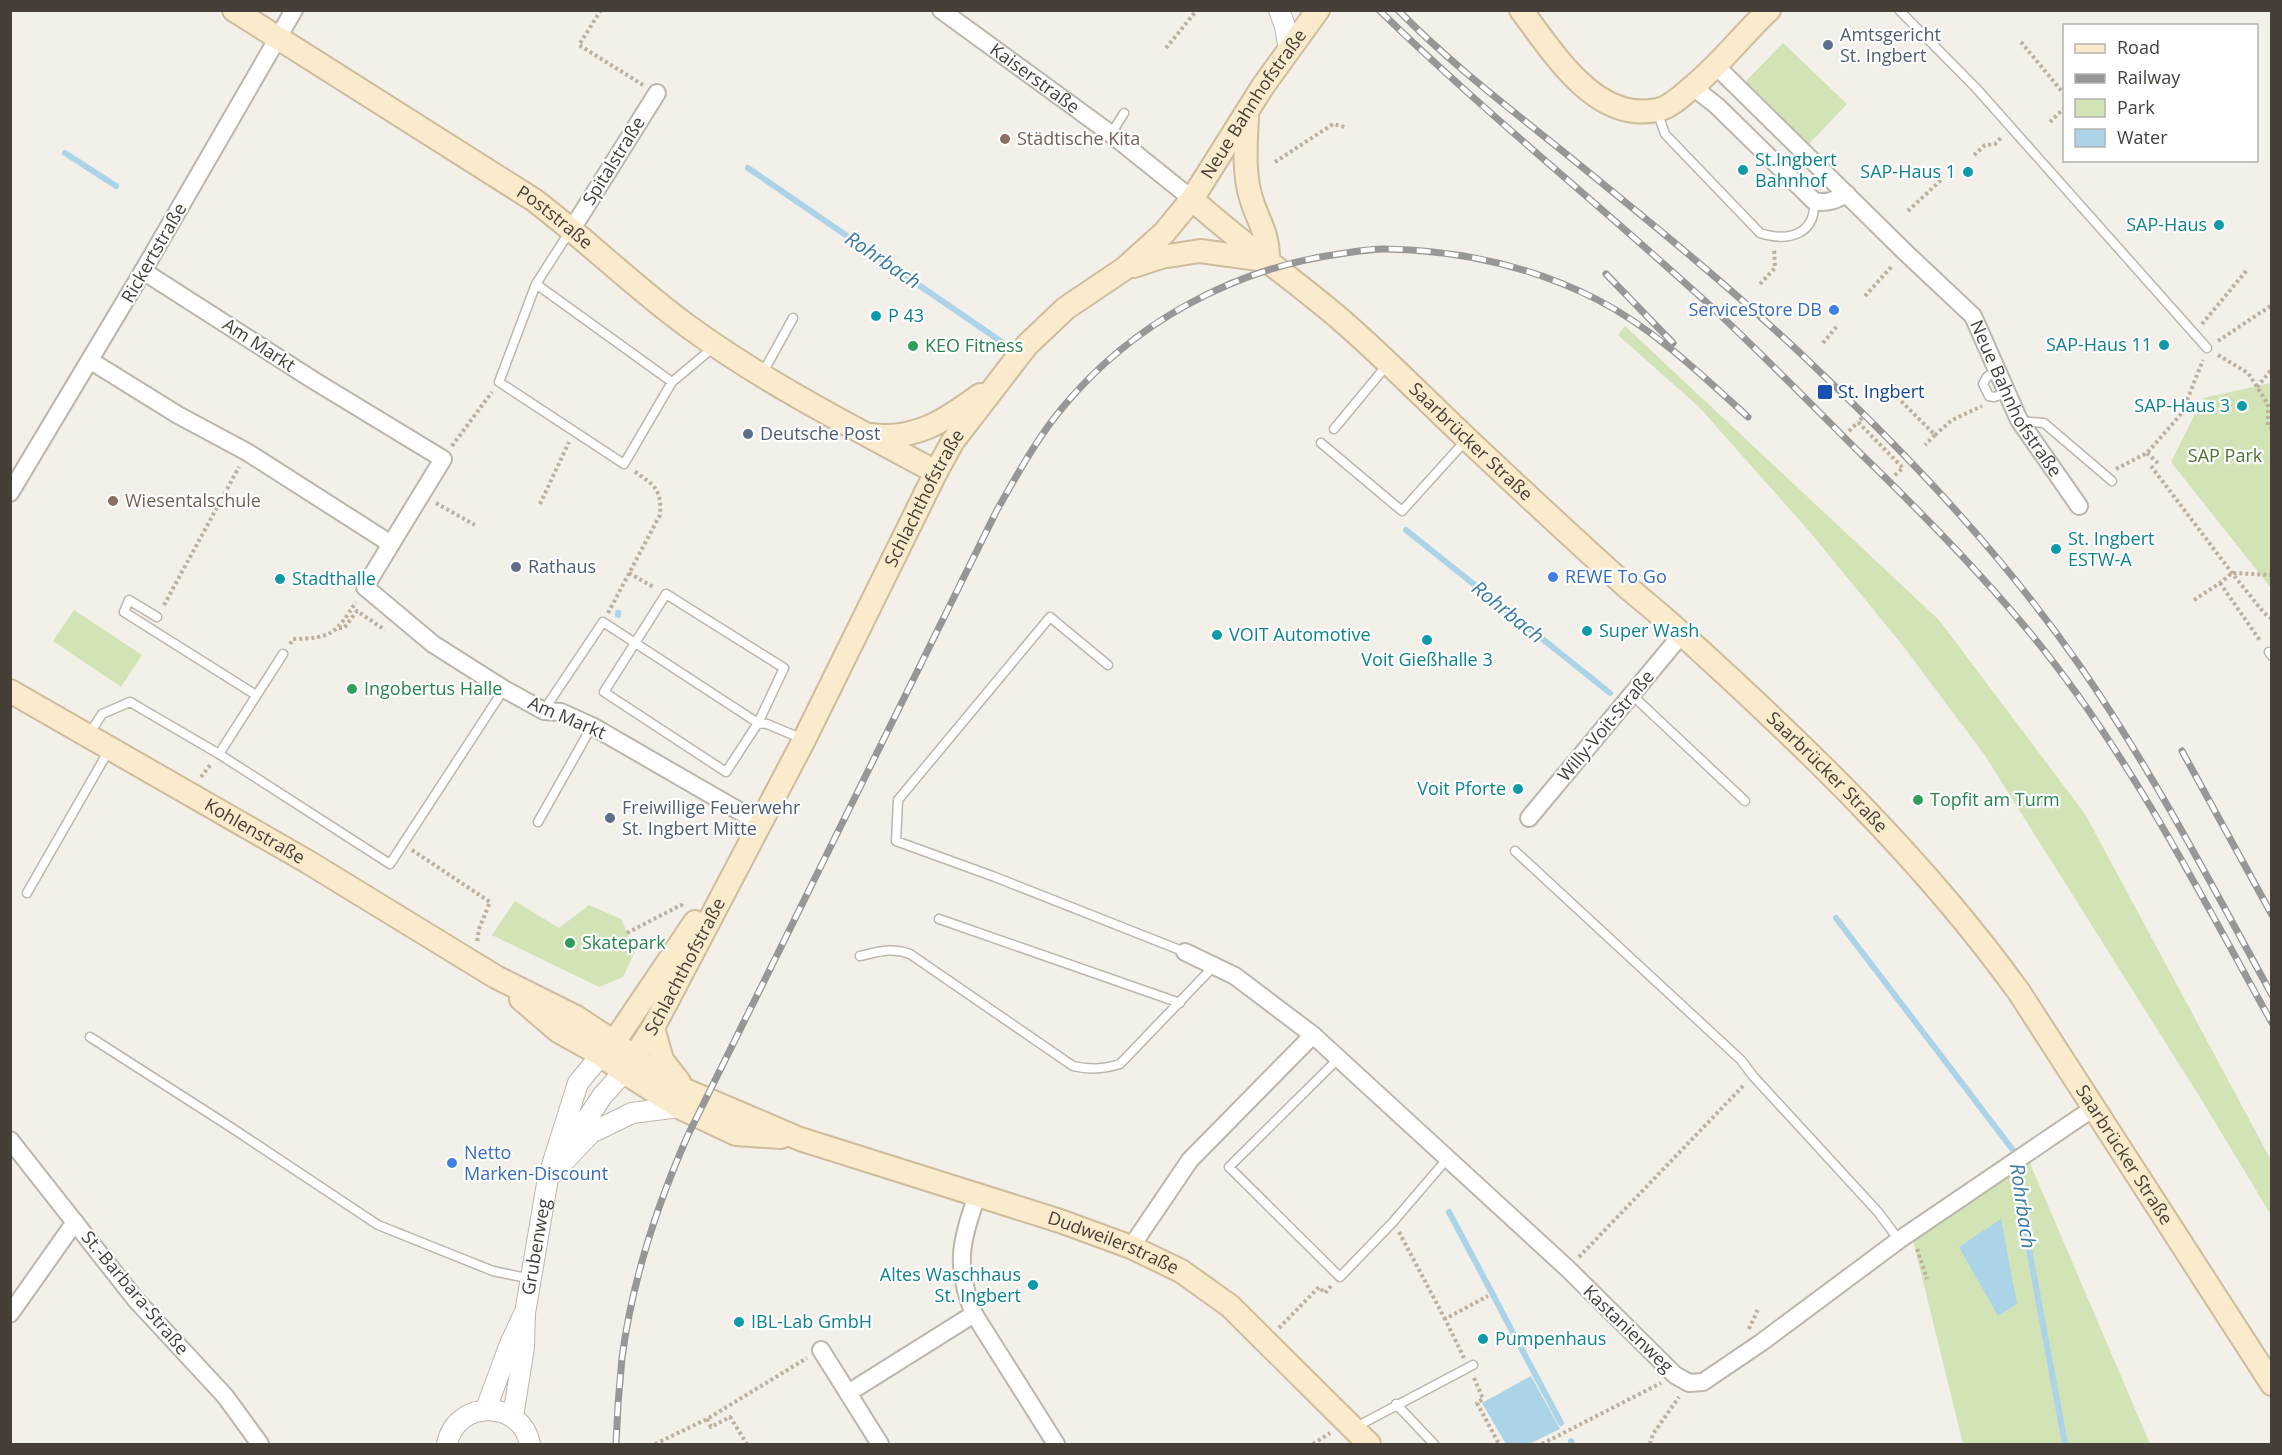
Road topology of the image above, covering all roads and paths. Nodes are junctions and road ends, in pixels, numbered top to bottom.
1 (234, 10) edge
2 (294, 10) edge
3 (602, 10) edge
4 (941, 10) edge
5 (1197, 10) edge
6 (1279, 10) edge
7 (1318, 10) edge
8 (1521, 10) edge
9 (1769, 10) edge
10 (1899, 10) edge
11 (278, 39) junction
12 (2021, 42) dead end
13 (1166, 48) dead end
14 (1289, 50) junction
15 (1715, 65) junction
16 (1694, 87) junction
17 (657, 93) joint
18 (2063, 93) edge
19 (2063, 109) edge
20 (1657, 110) junction
21 (1124, 113) dead end
22 (1247, 114) junction
23 (2050, 122) dead end
24 (1345, 127) dead end
25 (2011, 128) junction
26 (1111, 134) junction
27 (1974, 155) dead end
28 (1275, 162) dead end
29 (1941, 180) dead end
30 (1847, 194) junction
31 (1192, 199) junction
32 (1814, 201) junction
33 (1908, 212) dead end
34 (572, 229) junction
35 (1906, 253) junction
36 (1774, 259) dead end
37 (1268, 260) junction
38 (1124, 270) junction
39 (2247, 270) dead end
40 (143, 271) junction
41 (536, 284) junction
42 (1760, 284) dead end
43 (1865, 296) dead end
44 (2271, 305) edge
45 (793, 318) dead end
46 (1838, 326) dead end
47 (2194, 334) junction
48 (1823, 343) dead end
49 (716, 345) junction
50 (2207, 348) junction
51 (91, 361) junction
52 (1389, 362) junction
53 (2271, 369) edge
54 (762, 375) junction
55 (1003, 377) junction
56 (500, 382) junction
57 (672, 382) junction
58 (2257, 387) junction
59 (1880, 400) dead end
60 (2019, 420) junction
61 (1334, 429) dead end
62 (2271, 429) edge
63 (574, 431) junction
64 (1850, 431) dead end
65 (867, 435) junction
66 (1935, 435) junction
67 (1467, 438) junction
68 (1321, 443) dead end
69 (1925, 446) dead end
70 (247, 452) junction
71 (2147, 453) junction
72 (443, 459) junction
73 (624, 464) junction
74 (2159, 464) dead end
75 (2151, 466) dead end
76 (936, 472) junction
77 (2104, 475) junction
78 (1894, 476) dead end
79 (2112, 481) dead end
80 (10, 493) edge
81 (421, 495) junction
82 (540, 504) dead end
83 (2079, 506) dead end
84 (475, 525) dead end
85 (391, 544) junction
86 (629, 573) junction
87 (2232, 573) junction
88 (2271, 575) edge
89 (2220, 583) junction
90 (365, 587) junction
91 (666, 594) junction
92 (2194, 600) dead end
93 (158, 616) joint
94 (2271, 619) edge
95 (603, 622) junction
96 (339, 628) junction
97 (1682, 634) junction
98 (382, 635) dead end
99 (636, 642) junction
100 (283, 654) joint
101 (2270, 654) edge
102 (1107, 665) dead end
103 (504, 689) junction
104 (10, 692) edge
105 (256, 695) junction
106 (1632, 695) junction
107 (544, 711) junction
108 (758, 723) junction
109 (592, 726) junction
110 (87, 736) junction
111 (804, 740) junction
112 (110, 749) junction
113 (219, 754) junction
114 (1745, 801) dead end
115 (1529, 818) dead end
116 (538, 822) dead end
117 (760, 823) junction
118 (404, 845) junction
119 (1515, 851) dead end
120 (741, 860) junction
121 (27, 893) dead end
122 (699, 916) junction
123 (939, 919) dead end
124 (627, 933) dead end
125 (1185, 952) joint
126 (860, 956) dead end
127 (474, 964) junction
128 (1214, 966) junction
129 (1180, 1002) junction
130 (653, 1028) junction
131 (1313, 1035) junction
132 (90, 1037) dead end
133 (608, 1048) junction
134 (1339, 1058) junction
135 (629, 1065) junction
136 (1753, 1076) junction
137 (682, 1099) junction
138 (2095, 1107) junction
139 (10, 1140) edge
140 (1447, 1159) junction
141 (548, 1178) junction
142 (977, 1196) junction
143 (75, 1222) junction
144 (1394, 1222) junction
145 (1910, 1233) junction
146 (1131, 1247) junction
147 (1568, 1269) junction
148 (1927, 1279) dead end
149 (532, 1280) junction
150 (1325, 1293) dead end
151 (1488, 1296) dead end
152 (1759, 1307) dead end
153 (525, 1313) junction
154 (10, 1314) edge
155 (974, 1314) junction
156 (1445, 1319) junction
157 (1749, 1329) dead end
158 (1266, 1341) junction
159 (821, 1350) joint
160 (1471, 1367) junction
161 (1682, 1379) junction
162 (2271, 1384) edge
163 (848, 1393) junction
164 (1396, 1404) junction
165 (486, 1409) junction
166 (513, 1417) junction
167 (707, 1419) junction
168 (1361, 1436) edge
169 (444, 1443) edge
170 (260, 1444) edge
171 (530, 1444) edge
172 (655, 1444) edge
173 (747, 1444) edge
174 (880, 1444) edge
175 (1056, 1444) edge
176 (1434, 1444) edge
177 (1499, 1444) edge
178 (1542, 1444) edge
179 (1650, 1444) edge

1 - 11 main road, Poststraße
2 - 11 street, Rickertstraße
3 - 17 path
4 - 26 street, Kaiserstraße
5 - 13 path
6 - 14 street
7 - 14 main road, Neue Bahnhofstraße
8 - 20 main road
9 - 15 main road
10 - 25 lane
11 - 34 main road, Poststraße
11 - 40 street, Rickertstraße
12 - 18 path
14 - 22 main road, Neue Bahnhofstraße
15 - 16 main road
15 - 30 street, Neue Bahnhofstraße
16 - 20 main road
16 - 32 street
17 - 34 street, Spitalstraße
19 - 23 path
20 - 32 lane
21 - 26 lane
22 - 31 main road, Neue Bahnhofstraße
22 - 37 main road
24 - 28 path
25 - 27 path
25 - 47 lane
26 - 31 street, Kaiserstraße
29 - 33 path
30 - 32 street
30 - 35 street, Neue Bahnhofstraße
31 - 37 main road, Kaiserstraße
31 - 38 main road, Schlachthofstraße
34 - 41 lane
34 - 49 main road, Poststraße
35 - 43 path
35 - 60 street, Neue Bahnhofstraße
36 - 42 path
37 - 38 main road
37 - 52 main road, Saarbrücker Straße
38 - 55 main road, Schlachthofstraße
39 - 47 path
40 - 51 street, Rickertstraße
40 - 72 street, Am Markt
41 - 56 lane
41 - 57 lane
44 - 50 path
45 - 54 lane
46 - 48 path
47 - 50 lane
49 - 54 main road, Poststraße
49 - 57 lane
50 - 58 path
50 - 71 path
51 - 70 street
51 - 80 street, Rickertstraße
52 - 61 lane
52 - 67 main road, Saarbrücker Straße
53 - 58 path
54 - 65 main road, Poststraße
55 - 65 main road, Poststraße
55 - 76 main road, Schlachthofstraße
56 - 63 lane
56 - 72 path
57 - 73 lane
58 - 62 path
59 - 66 path
60 - 66 path
60 - 77 lane
60 - 83 street, Neue Bahnhofstraße
63 - 73 lane
63 - 82 path
64 - 78 path
65 - 76 main road, Poststraße
66 - 69 path
67 - 68 lane
67 - 97 main road, Saarbrücker Straße
70 - 85 street
70 - 93 path
71 - 74 path
71 - 77 path
72 - 81 street
73 - 86 path
75 - 87 path
76 - 111 main road, Schlachthofstraße
77 - 79 lane
81 - 84 path
81 - 85 street
85 - 90 street
86 - 91 path
86 - 95 path
87 - 88 path
87 - 89 path
87 - 94 path
89 - 92 path
89 - 101 path
90 - 96 path
90 - 103 street, Am Markt
91 - 99 lane
91 - 108 lane
93 - 105 lane
95 - 99 lane
95 - 107 lane
96 - 98 path
96 - 100 path
97 - 106 street, Willy-Voit-Straße
97 - 138 main road, Saarbrücker Straße
99 - 108 lane
99 - 108 lane
100 - 105 lane
102 - 125 lane
103 - 107 street, Am Markt
103 - 118 lane
104 - 110 main road, Kohlenstraße
105 - 113 lane
106 - 114 lane
106 - 115 street, Willy-Voit-Straße
107 - 109 street, Am Markt
108 - 111 lane
109 - 116 lane
109 - 117 street, Am Markt
110 - 112 main road, Kohlenstraße
110 - 113 lane
111 - 117 main road, Schlachthofstraße
112 - 121 lane
112 - 127 main road, Kohlenstraße
113 - 118 lane
117 - 120 main road, Schlachthofstraße
118 - 127 path
119 - 136 lane
120 - 122 main road, Schlachthofstraße
120 - 130 main road, Schlachthofstraße
122 - 124 path
122 - 133 main road, Schlachthofstraße
123 - 129 lane
125 - 128 street, Kastanienweg
126 - 129 lane
127 - 133 main road, Kohlenstraße
128 - 129 lane
128 - 131 street, Kastanienweg
130 - 135 main road, Schlachthofstraße
130 - 137 main road
131 - 134 street, Kastanienweg
131 - 146 street
132 - 149 lane
133 - 135 main road, Dudweilerstraße
133 - 141 street, Grubenweg
134 - 140 street, Kastanienweg
134 - 144 lane
135 - 137 main road, Dudweilerstraße
135 - 141 street, Grubenweg
136 - 145 lane
136 - 147 path
137 - 141 street
137 - 142 main road, Dudweilerstraße
138 - 145 street, Kastanienweg
138 - 162 main road, Saarbrücker Straße
139 - 143 street, St.-Barbara-Straße
140 - 144 lane
140 - 147 street, Kastanienweg
141 - 149 street, Grubenweg
142 - 146 main road, Dudweilerstraße
142 - 155 street
143 - 154 street
143 - 170 street, St.-Barbara-Straße
144 - 156 path
145 - 148 path
145 - 161 street, Kastanienweg
146 - 158 main road, Dudweilerstraße
147 - 161 street, Kastanienweg
149 - 153 street, Grubenweg
150 - 158 path
151 - 156 path
152 - 157 path
153 - 165 street, Grubenweg
153 - 166 street, Grubenweg
155 - 163 street
155 - 175 street
156 - 160 path
158 - 168 main road, Dudweilerstraße
159 - 163 street
159 - 167 path
160 - 164 lane
160 - 177 path
161 - 178 path
161 - 179 path
163 - 174 street
164 - 168 lane
164 - 176 lane
165 - 166 street
165 - 169 street
166 - 171 street
167 - 172 path
167 - 173 path

